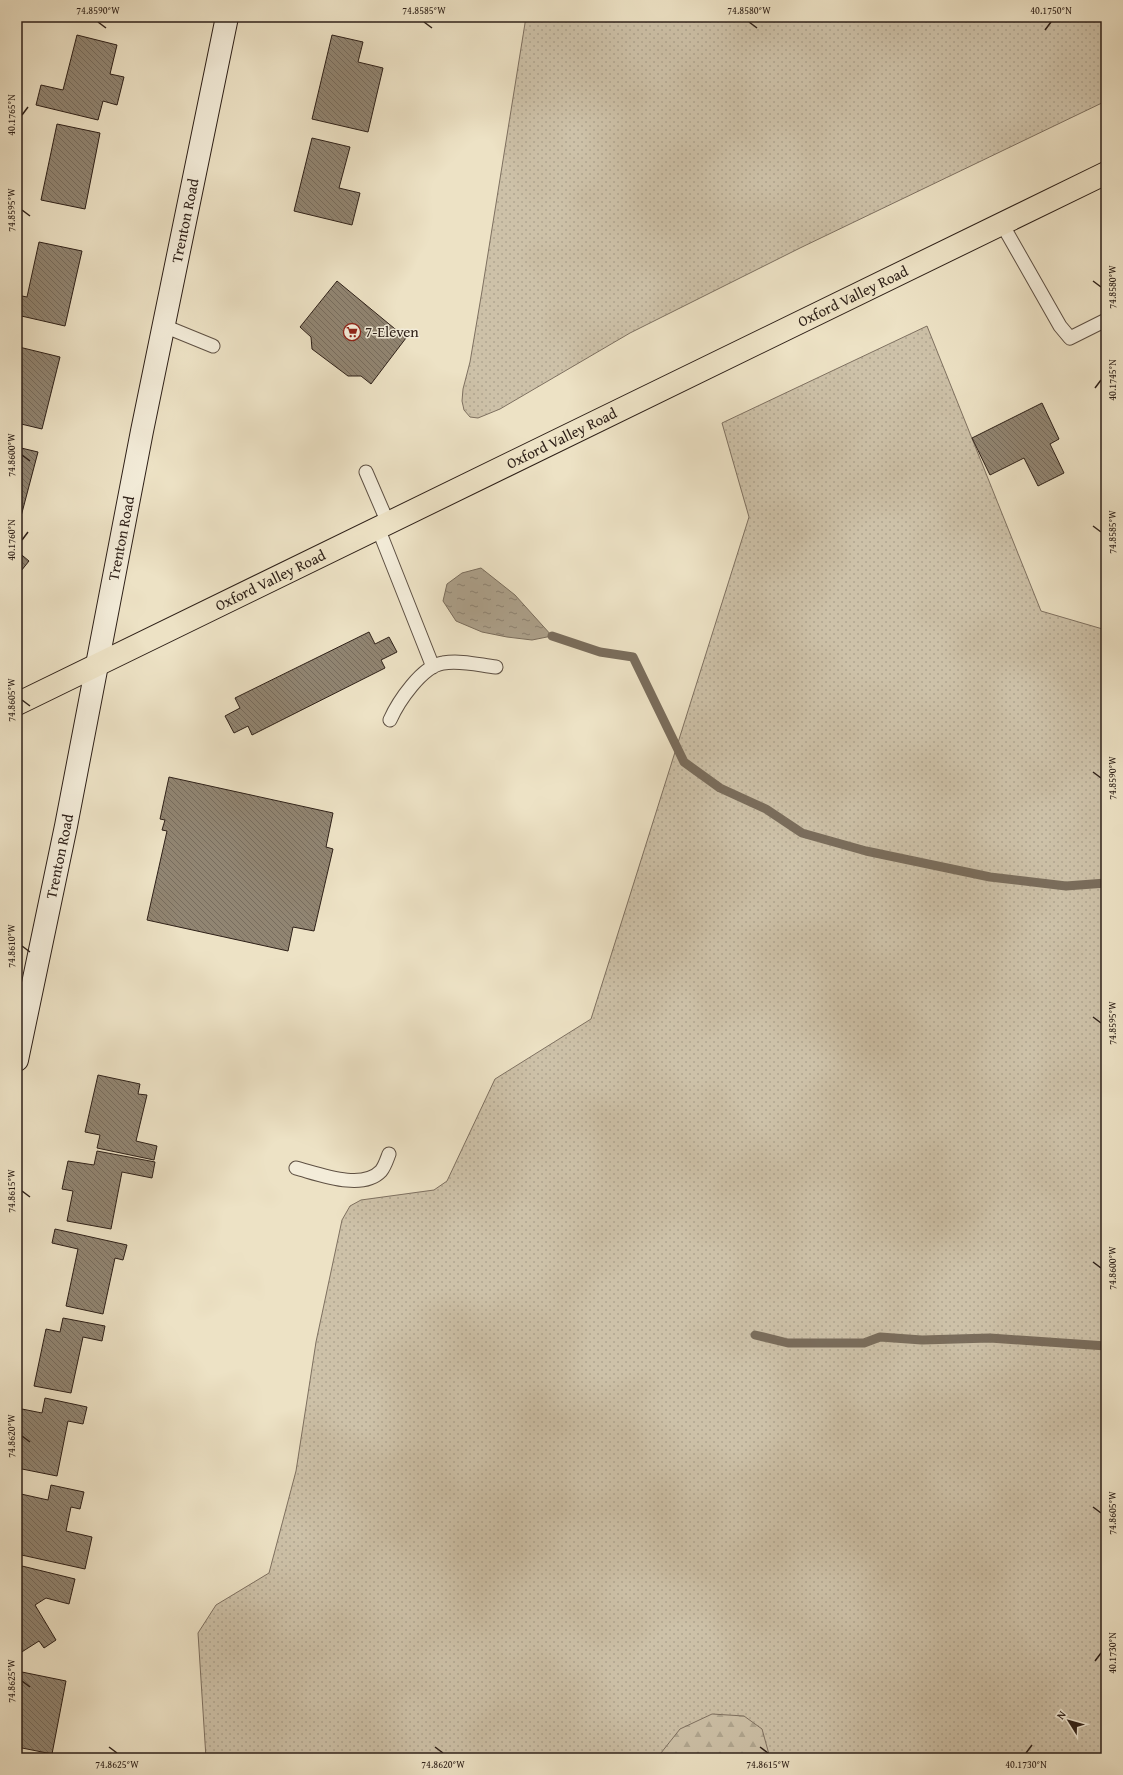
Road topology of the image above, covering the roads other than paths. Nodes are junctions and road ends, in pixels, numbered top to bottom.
1 (227, 17) edge
2 (1106, 173) edge
3 (1002, 224) junction
4 (1106, 320) edge
5 (164, 326) junction
6 (213, 346) dead end
7 (366, 472) dead end
8 (384, 526) junction
9 (97, 666) junction
10 (433, 667) junction
11 (496, 668) dead end
12 (17, 704) edge
13 (390, 720) dead end
14 (17, 1060) edge
15 (389, 1154) dead end
16 (296, 1168) dead end

1 - 5 main road, Trenton Road
2 - 3 main road, Oxford Valley Road
3 - 4 lane
3 - 8 main road, Oxford Valley Road
5 - 6 lane
5 - 9 main road, Trenton Road
7 - 8 lane
8 - 9 main road, Oxford Valley Road
8 - 10 lane
9 - 12 main road, Oxford Valley Road
9 - 14 main road, Trenton Road
10 - 11 lane
10 - 13 lane
15 - 16 lane

